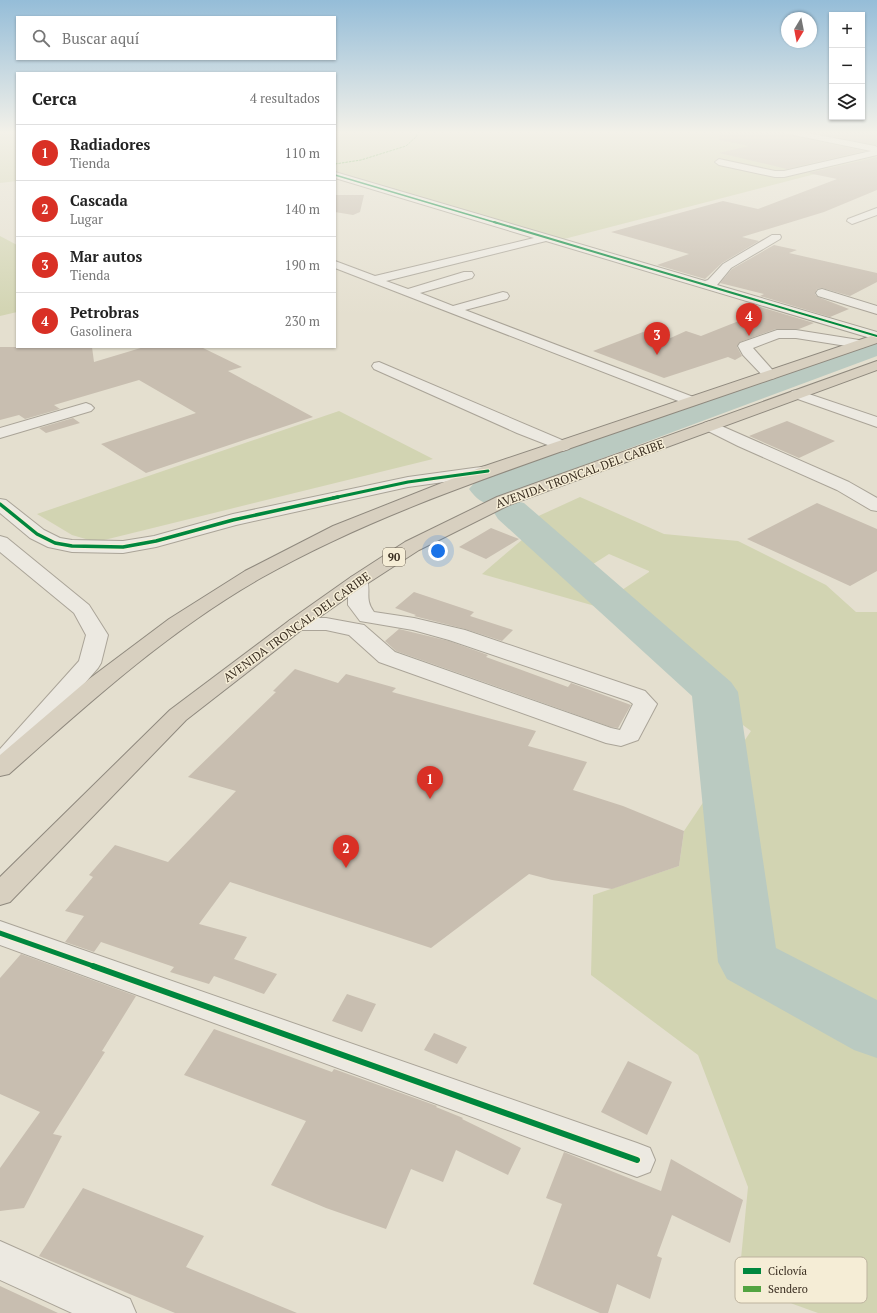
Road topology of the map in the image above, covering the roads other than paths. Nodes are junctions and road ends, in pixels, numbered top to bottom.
1 (393, 192) edge
2 (877, 211) edge
3 (852, 221) dead end
4 (776, 237) dead end
5 (546, 238) junction
6 (336, 264) edge
7 (468, 276) dead end
8 (374, 280) junction
9 (704, 285) junction
10 (407, 293) junction
11 (822, 293) dead end
12 (503, 296) dead end
13 (873, 306) edge
14 (452, 310) junction
15 (877, 337) edge
16 (859, 344) junction
17 (877, 365) edge
18 (379, 366) dead end
19 (770, 374) junction
20 (797, 394) junction
21 (691, 402) junction
22 (86, 408) dead end
23 (877, 422) edge
24 (710, 426) junction
25 (0, 433) edge
26 (563, 446) junction
27 (488, 471) junction
28 (0, 504) edge
29 (877, 506) edge
30 (37, 534) junction
31 (3, 544) edge
32 (358, 580) junction
33 (361, 623) junction
34 (297, 624) junction
35 (0, 765) edge
36 (0, 768) edge
37 (0, 894) edge
38 (0, 933) edge
39 (638, 1160) dead end
40 (0, 1260) edge
41 (116, 1313) edge

1 - 5 street
2 - 3 street
4 - 9 street
5 - 8 street
5 - 9 street
6 - 8 street
7 - 10 street
8 - 10 street
9 - 15 street
10 - 14 street
11 - 13 street
12 - 14 street
14 - 21 street
15 - 16 highway
16 - 19 highway
16 - 19 street
17 - 20 highway, AVENIDA TRONCAL DEL CARIBE / 90
18 - 26 street
19 - 21 highway
20 - 23 street
20 - 24 highway, AVENIDA TRONCAL DEL CARIBE / 90
21 - 26 highway
22 - 25 street
24 - 29 street
24 - 32 highway, AVENIDA TRONCAL DEL CARIBE / 90
26 - 27 highway
27 - 30 street
27 - 36 highway
28 - 30 street
30 - 31 street
31 - 35 street
32 - 33 street
32 - 34 highway, AVENIDA TRONCAL DEL CARIBE / 90
33 - 33 street
33 - 34 street
34 - 37 highway, AVENIDA TRONCAL DEL CARIBE / 90
38 - 39 street
40 - 41 street

